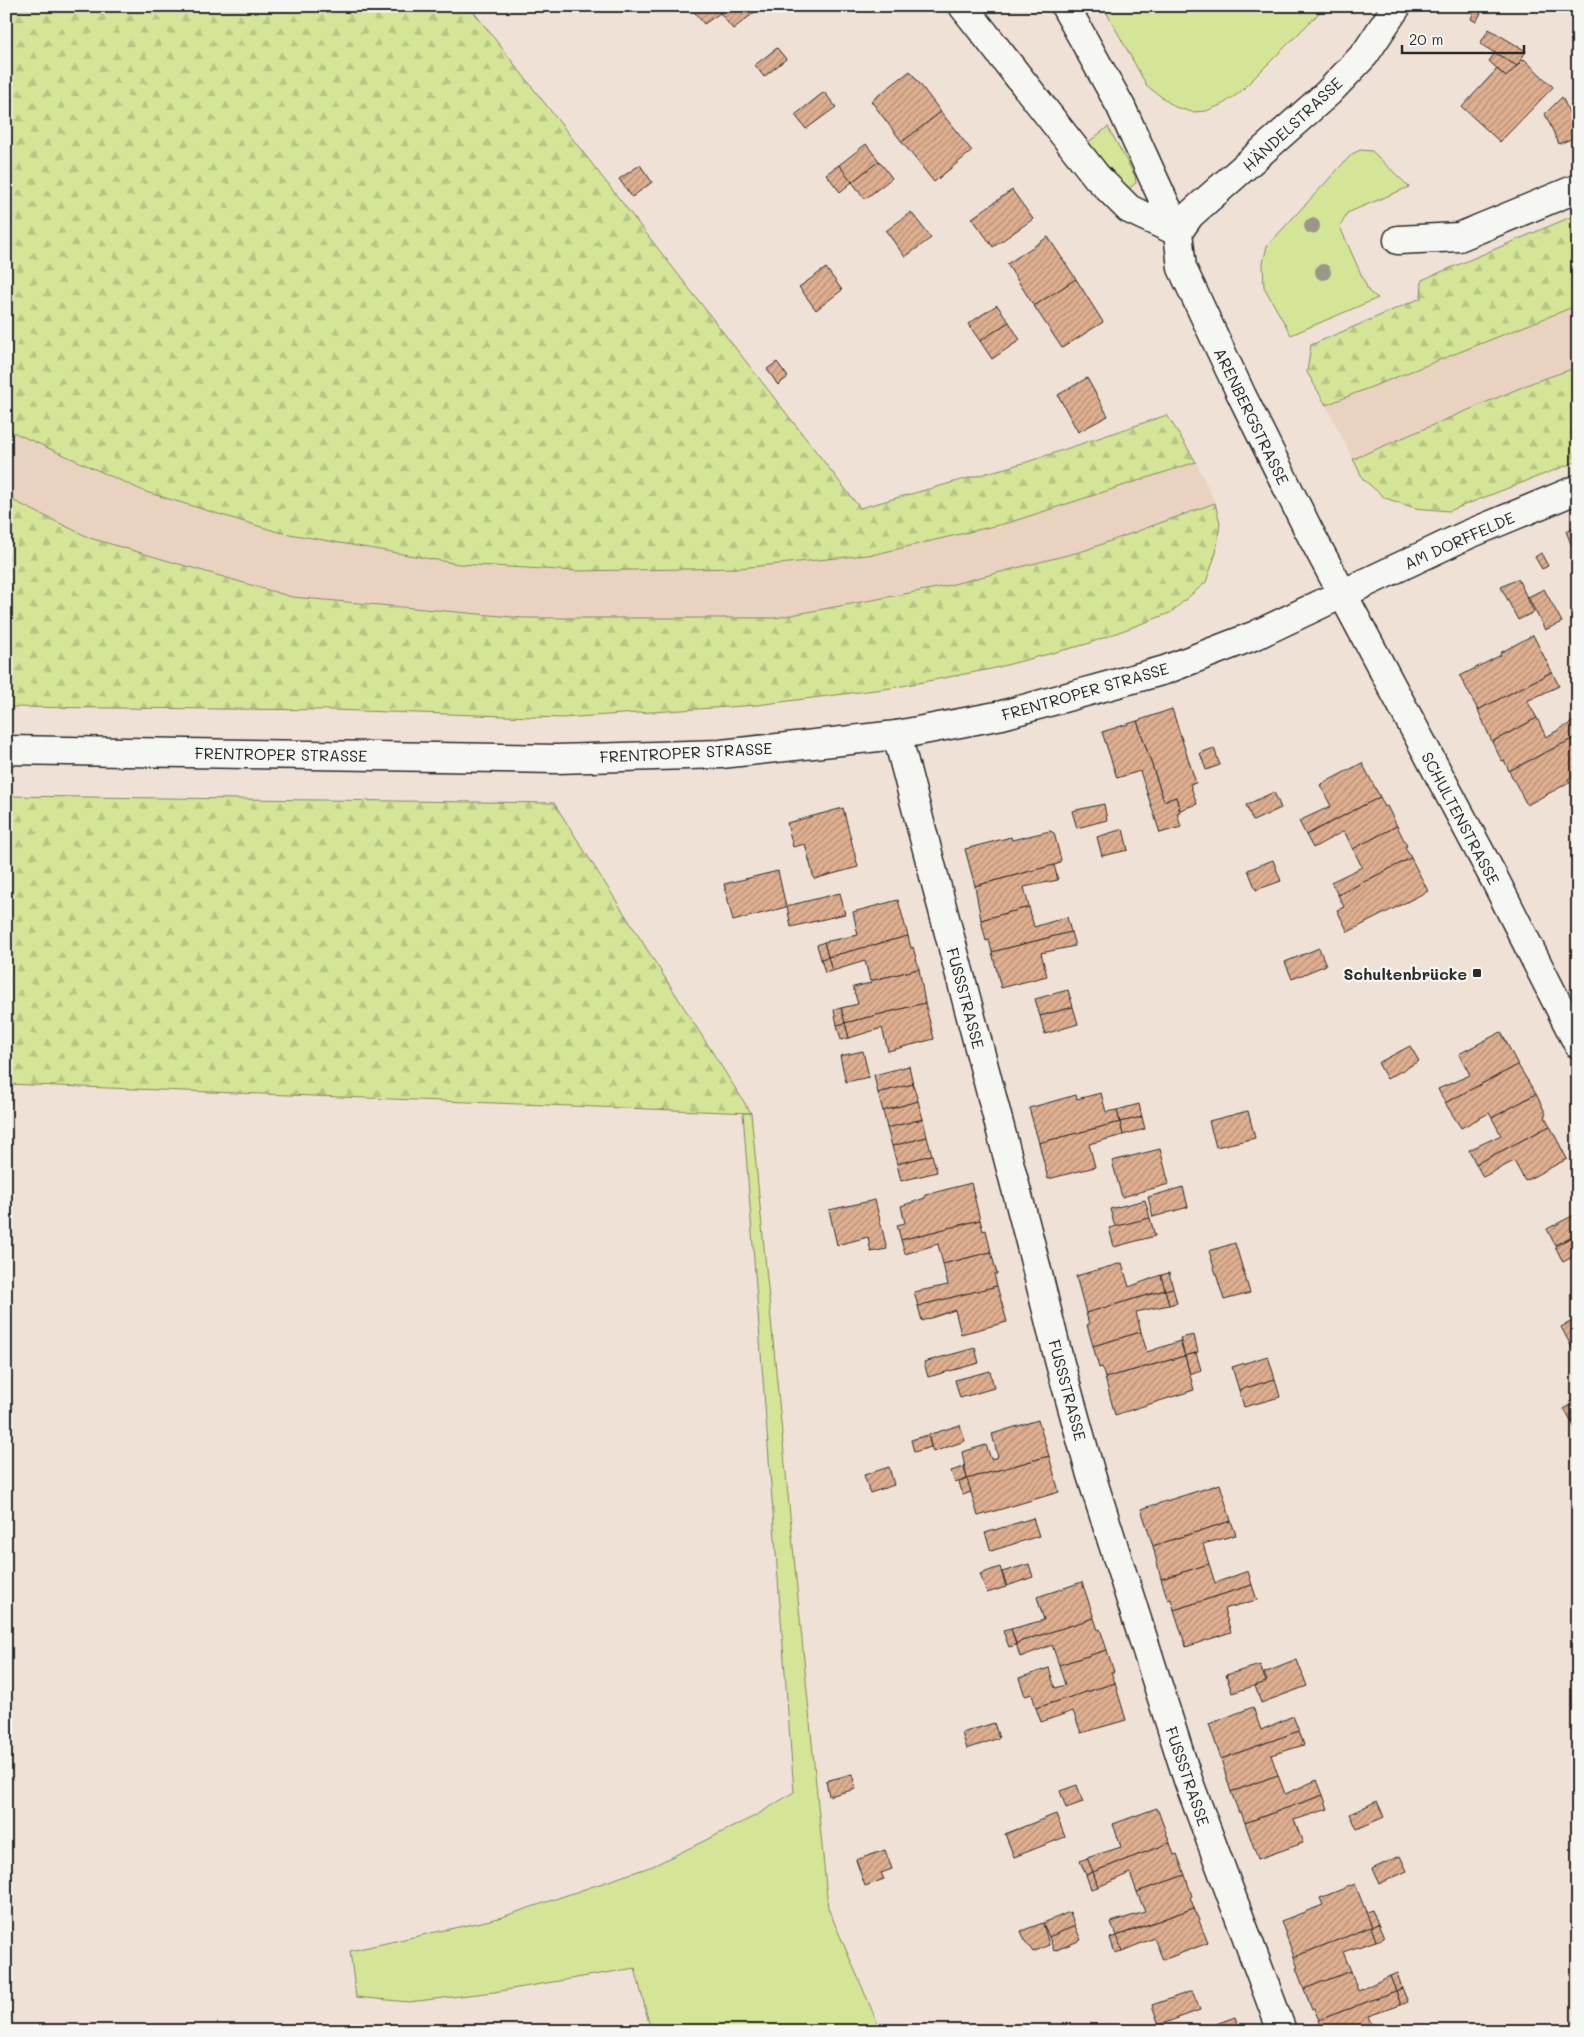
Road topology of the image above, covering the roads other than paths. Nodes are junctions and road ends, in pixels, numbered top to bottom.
1 (963, 6) edge
2 (1065, 6) edge
3 (1397, 6) edge
4 (1578, 188) edge
5 (1178, 232) junction
6 (1398, 240) dead end
7 (1578, 489) edge
8 (1342, 594) junction
9 (897, 735) junction
10 (6, 750) edge
11 (1578, 1044) edge
12 (1282, 2031) edge

1 - 5 street
2 - 5 street, ARENBERGSTRASSE
3 - 5 street, HÄNDELSTRASSE
4 - 6 street
5 - 8 street, ARENBERGSTRASSE
7 - 8 street, AM DORFFELDE
8 - 9 street, FRENTROPER STRASSE
8 - 11 street, SCHULTENSTRASSE
9 - 10 street, FRENTROPER STRASSE
9 - 12 street, FUSSSTRASSE

